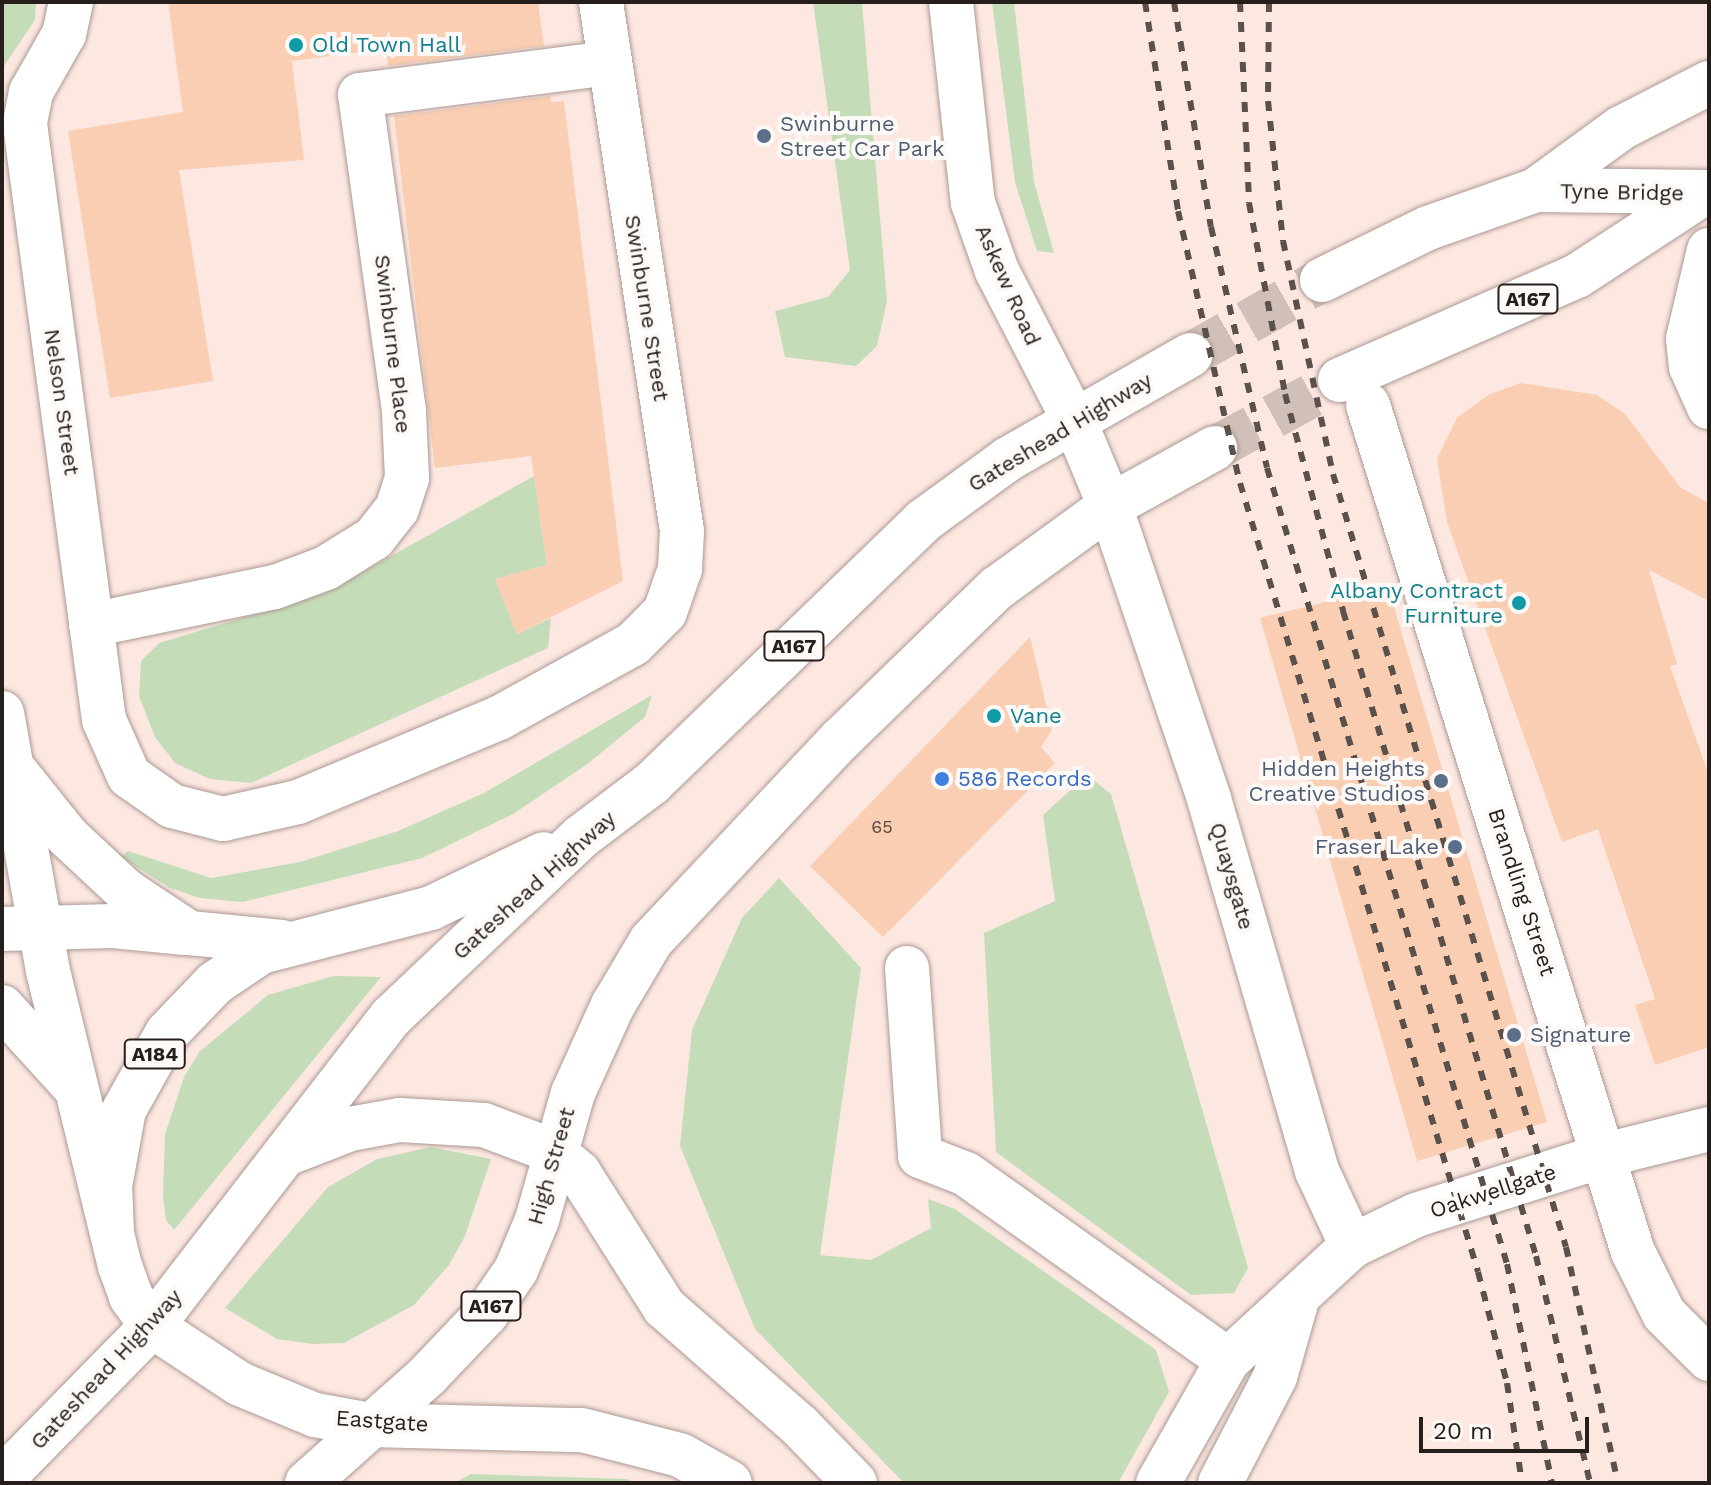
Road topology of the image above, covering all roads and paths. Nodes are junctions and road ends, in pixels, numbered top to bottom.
1 (71, 2) edge
2 (601, 2) edge
3 (951, 2) edge
4 (610, 63) junction
5 (1709, 83) edge
6 (1536, 190) junction
7 (1707, 193) edge
8 (1709, 250) edge
9 (1322, 280) tunnel mouth
10 (1190, 355) tunnel mouth
11 (1709, 407) edge
12 (1075, 422) junction
13 (1215, 448) tunnel mouth
14 (1110, 506) junction
15 (91, 625) junction
16 (2, 713) edge
17 (11, 766) junction
18 (153, 796) joint
19 (582, 836) junction
20 (20, 928) edge
21 (189, 933) junction
22 (296, 941) junction
23 (907, 968) dead end
24 (2, 1007) edge
25 (78, 1091) junction
26 (1709, 1129) edge
27 (553, 1151) junction
28 (286, 1154) junction
29 (1605, 1155) junction
30 (112, 1231) junction
31 (1352, 1246) junction
32 (1298, 1296) junction
33 (152, 1326) junction
34 (1709, 1359) edge
35 (1228, 1360) junction
36 (370, 1425) junction
37 (2, 1479) edge
38 (307, 1483) edge
39 (730, 1483) edge
40 (855, 1483) edge
41 (1158, 1483) edge
42 (1220, 1483) edge

1 - 15 main road, Nelson Street
2 - 4 main road, Swinburne Street
3 - 12 main road, Askew Road
4 - 15 main road, Swinburne Place
4 - 18 main road, Swinburne Street
5 - 6 main road
6 - 7 main road, Tyne Bridge / A167
6 - 9 main road, A167
7 - 29 main road, Brandling Street / A167
8 - 11 main road
10 - 12 main road, Gateshead Highway / A167
12 - 14 main road, Askew Road
12 - 19 main road, Gateshead Highway / A167
13 - 14 main road, A167
14 - 27 main road, High Street / A167
14 - 31 main road, Quaysgate
15 - 18 main road, Nelson Street
16 - 17 main road
17 - 20 main road
17 - 21 main road
19 - 22 main road, A184
19 - 28 main road, Gateshead Highway / A167
20 - 21 main road
20 - 25 main road
21 - 22 main road
22 - 30 main road, A184
23 - 35 main road
24 - 25 main road
25 - 30 main road
26 - 29 main road, Oakwellgate
27 - 28 main road
27 - 36 main road, High Street / A167
27 - 40 main road
28 - 33 main road, Gateshead Highway / A167
29 - 31 main road, Oakwellgate
29 - 34 main road, Brandling Street
30 - 33 main road, Eastgate / A184
31 - 32 main road, Oakwellgate
32 - 35 main road, Oakwellgate
32 - 42 main road
33 - 36 main road, Eastgate
33 - 37 main road, Gateshead Highway / A167
35 - 41 main road, Oakwellgate
36 - 38 main road, A167
36 - 39 main road, Eastgate

